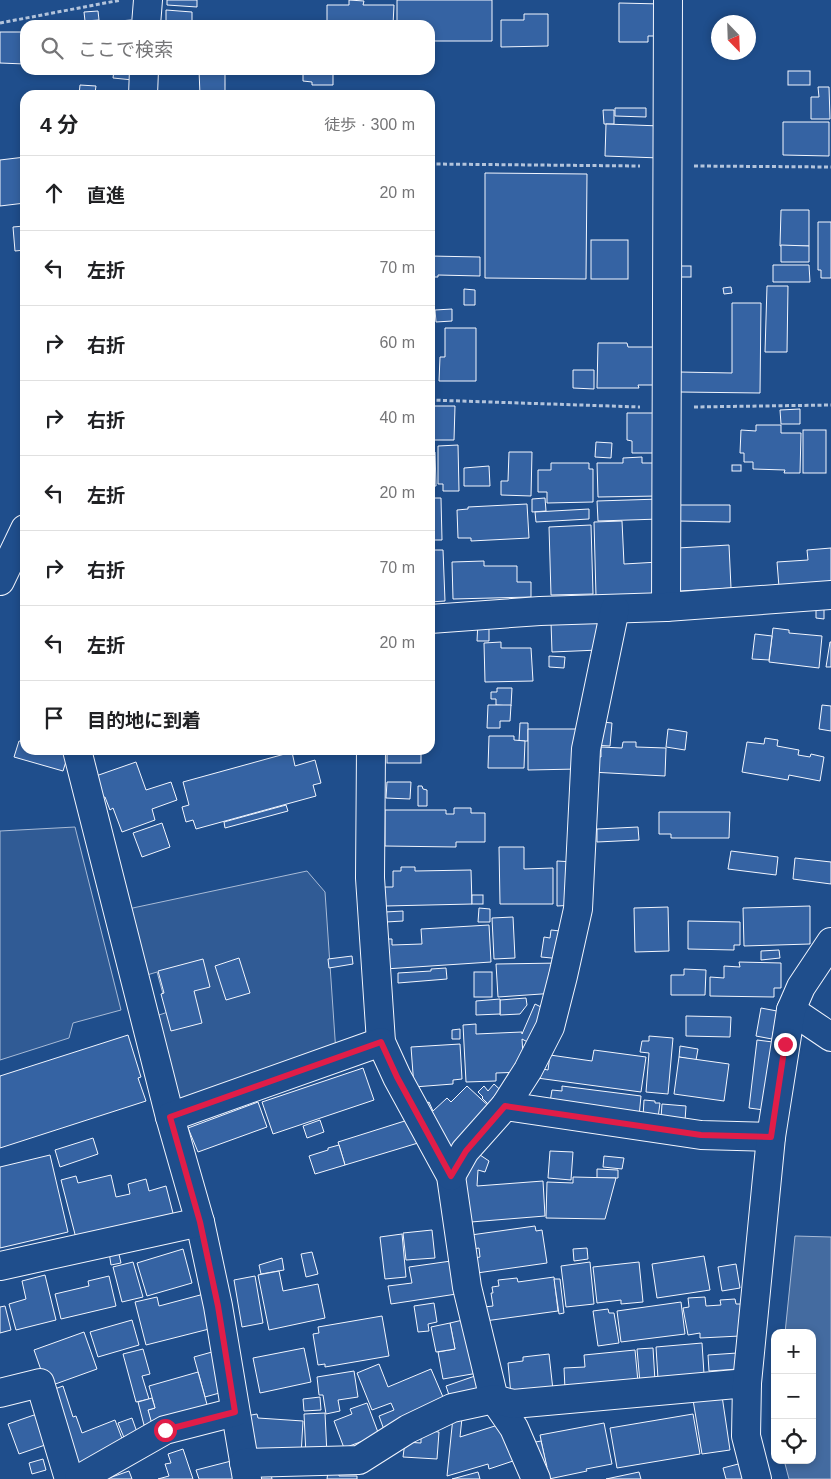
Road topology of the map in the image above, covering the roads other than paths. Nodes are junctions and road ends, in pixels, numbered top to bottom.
1 (148, 0) edge
2 (668, 0) edge
3 (146, 20) edge
4 (144, 75) edge
5 (143, 90) edge
6 (20, 537) edge
7 (2, 568) edge
8 (831, 595) edge
9 (666, 606) junction
10 (615, 609) junction
11 (435, 619) edge
12 (77, 755) edge
13 (371, 755) edge
14 (831, 942) edge
15 (791, 1010) junction
16 (831, 1037) edge
17 (381, 1042) junction
18 (505, 1106) junction
19 (170, 1117) junction
20 (771, 1137) junction
21 (451, 1176) junction
22 (200, 1222) junction
23 (0, 1266) edge
24 (747, 1383) junction
25 (0, 1393) edge
26 (494, 1398) junction
27 (235, 1412) junction
28 (246, 1471) edge
29 (69, 1479) edge
30 (79, 1479) edge
31 (536, 1479) edge
32 (757, 1479) edge

1 - 3 street
2 - 9 street
4 - 5 street
6 - 7 street
8 - 9 street
9 - 10 street
10 - 11 street
10 - 18 street
12 - 19 street
13 - 17 street
14 - 15 street
15 - 16 street
15 - 20 street
17 - 19 street
17 - 21 street
18 - 20 street
18 - 21 street
19 - 22 street
20 - 24 street
21 - 26 street
22 - 23 street
22 - 27 street
24 - 26 street
24 - 32 street
25 - 29 street
26 - 28 street
26 - 31 street
27 - 28 street
27 - 30 street

